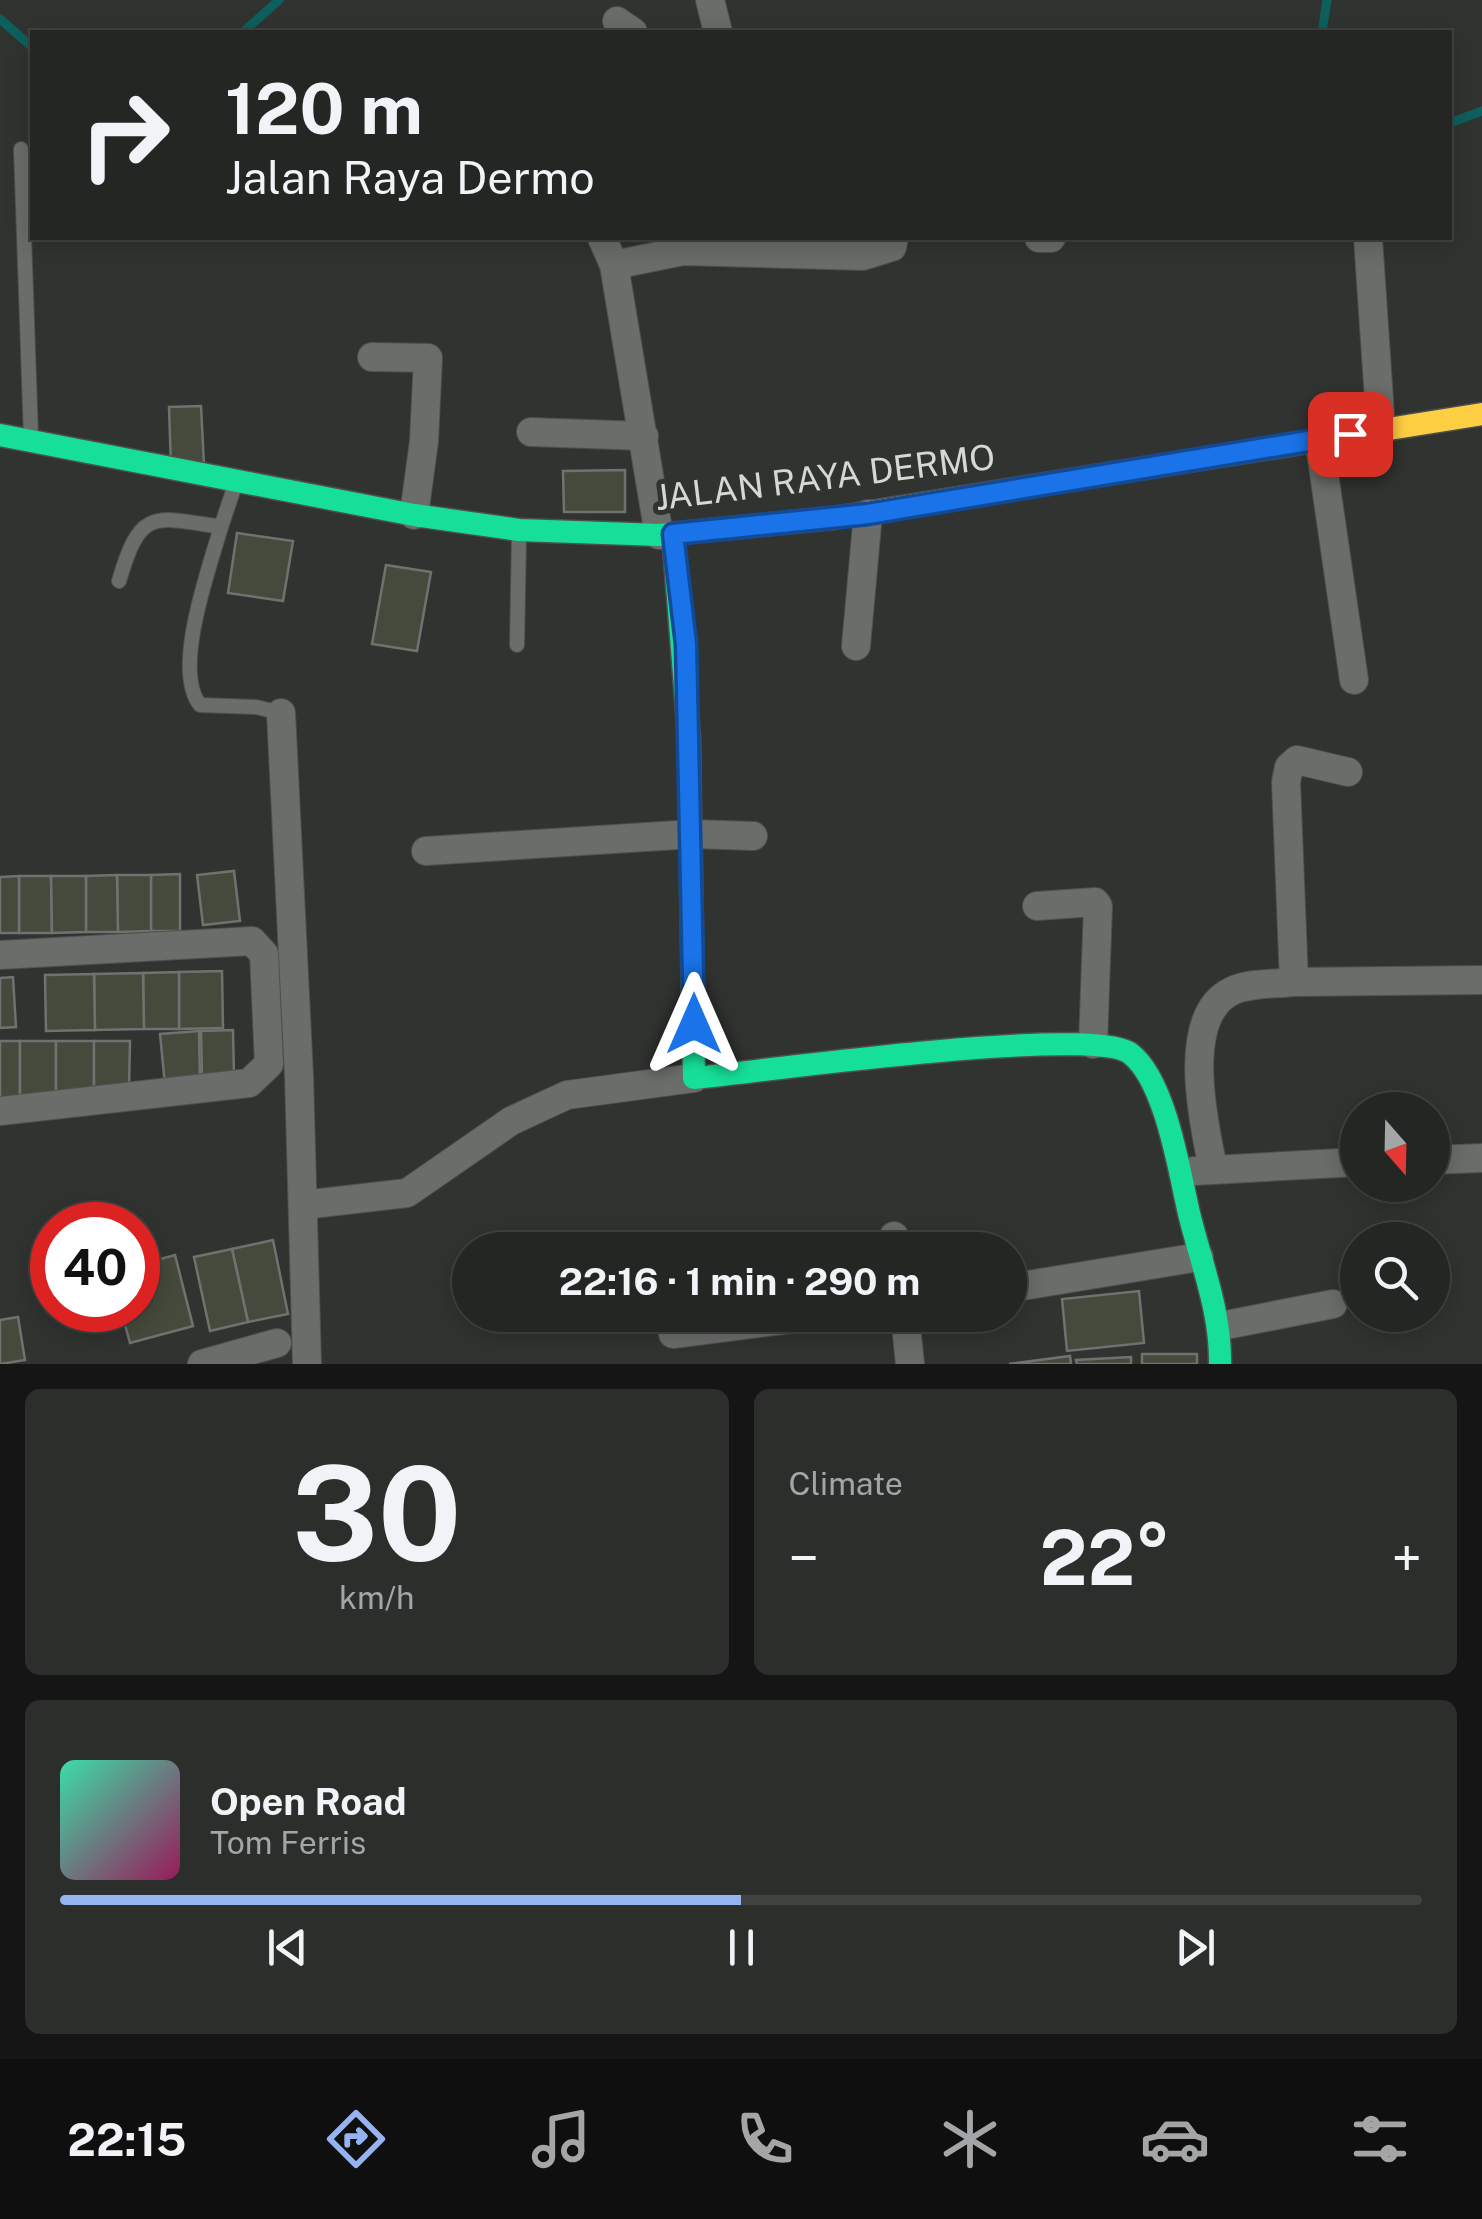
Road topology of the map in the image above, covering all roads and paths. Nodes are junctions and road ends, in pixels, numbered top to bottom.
1 (710, 0) edge
2 (718, 30) edge
3 (21, 149) dead end
4 (603, 240) edge
5 (894, 240) edge
6 (1368, 240) edge
7 (682, 244) edge
8 (614, 266) junction
9 (372, 356) dead end
10 (1482, 414) edge
11 (1381, 429) junction
12 (531, 432) dead end
13 (0, 435) edge
14 (644, 436) junction
15 (1318, 439) junction
16 (31, 442) junction
17 (235, 484) junction
18 (868, 514) junction
19 (414, 515) junction
20 (220, 527) junction
21 (519, 530) junction
22 (666, 534) junction
23 (119, 581) dead end
24 (517, 645) dead end
25 (856, 646) dead end
26 (1354, 680) dead end
27 (282, 713) joint
28 (1348, 772) dead end
29 (694, 834) junction
30 (753, 836) dead end
31 (426, 851) dead end
32 (1037, 906) dead end
33 (0, 955) edge
34 (1482, 980) edge
35 (1294, 982) junction
36 (1093, 1044) junction
37 (694, 1078) junction
38 (0, 1111) edge
39 (1482, 1158) edge
40 (1450, 1159) edge
41 (1340, 1163) edge
42 (1197, 1171) junction
43 (303, 1205) junction
44 (1198, 1257) junction
45 (1027, 1285) edge
46 (1332, 1304) dead end
47 (1221, 1326) junction
48 (690, 1332) edge
49 (906, 1332) edge
50 (674, 1334) dead end
51 (277, 1343) dead end
52 (211, 1363) edge
53 (307, 1364) edge
54 (910, 1364) edge
55 (1220, 1364) edge

1 - 2 street
3 - 16 lane
4 - 8 street
5 - 7 street
6 - 11 street
7 - 8 street
8 - 14 street
9 - 19 street
10 - 11 street, JALAN RAYA DERMO
11 - 15 street, JALAN RAYA DERMO
12 - 14 street
13 - 16 street, JALAN RAYA DERMO
14 - 22 street
15 - 18 street, JALAN RAYA DERMO
15 - 26 street
16 - 17 street, JALAN RAYA DERMO
17 - 19 street, JALAN RAYA DERMO
17 - 20 lane
18 - 22 street, JALAN RAYA DERMO
18 - 25 street
19 - 21 street, JALAN RAYA DERMO
20 - 23 lane
20 - 27 lane
21 - 22 street, JALAN RAYA DERMO
21 - 24 lane
22 - 29 street
27 - 43 street
28 - 35 street
29 - 30 street
29 - 31 street
29 - 37 street
32 - 36 street
33 - 38 street
34 - 35 street
35 - 42 street
36 - 37 street
36 - 42 street
37 - 43 street
39 - 40 street
41 - 42 street
42 - 44 street
43 - 53 street
44 - 45 street
44 - 47 street
46 - 47 street
47 - 55 street
48 - 50 street
49 - 54 street
51 - 52 street

